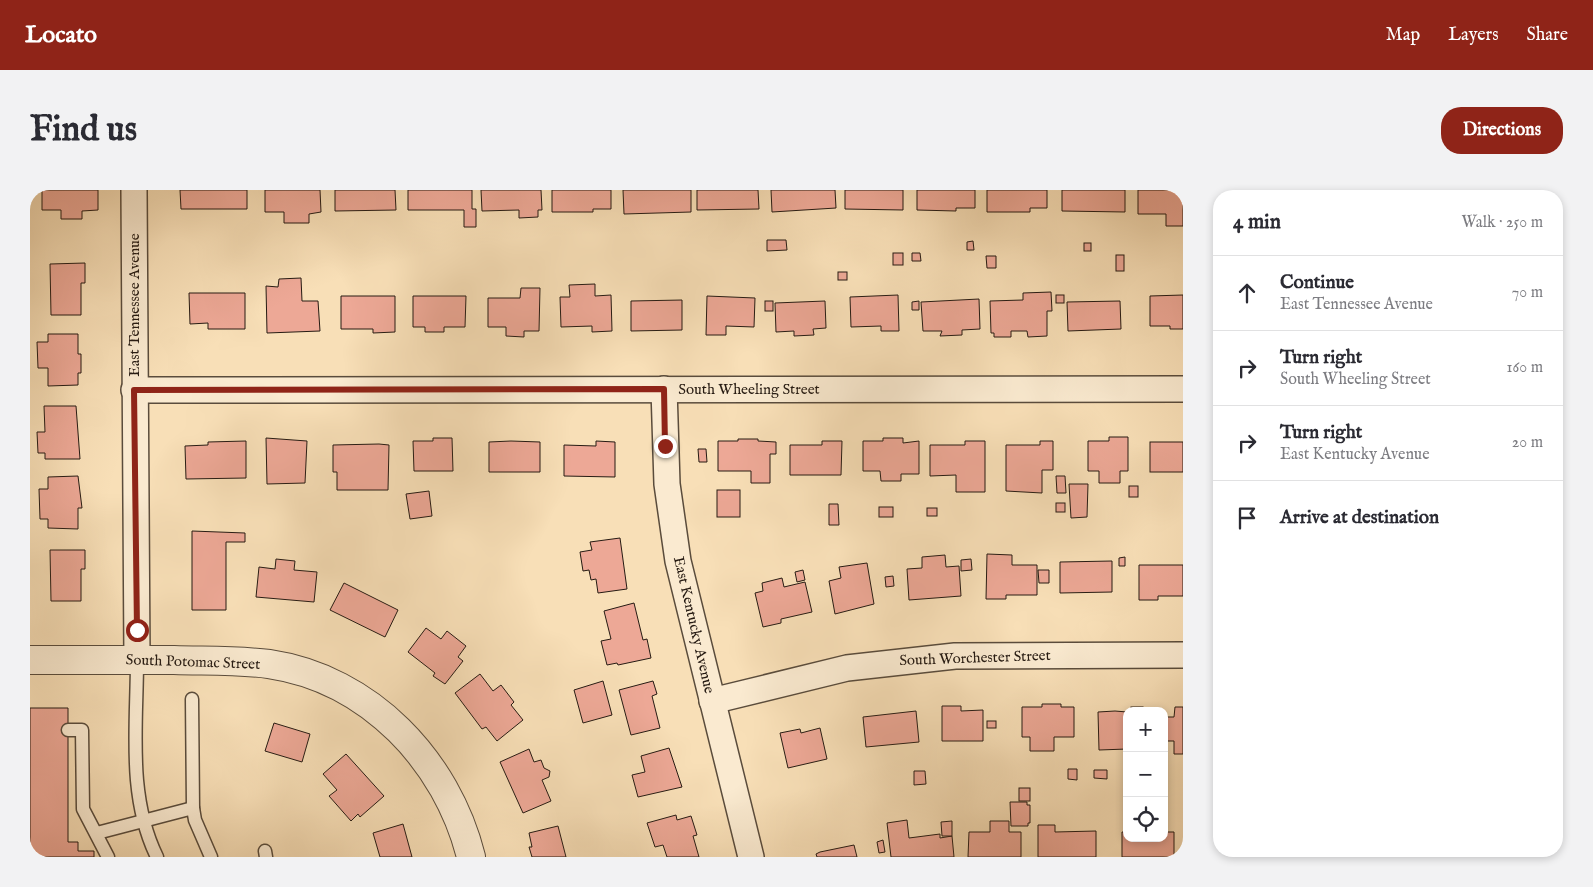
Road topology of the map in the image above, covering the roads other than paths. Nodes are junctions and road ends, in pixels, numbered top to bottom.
1 (134, 190) edge
2 (664, 389) junction
3 (1183, 389) edge
4 (134, 390) junction
5 (1183, 655) edge
6 (30, 660) edge
7 (137, 660) junction
8 (192, 698) dead end
9 (712, 700) junction
10 (68, 730) dead end
11 (193, 808) junction
12 (143, 820) junction
13 (97, 833) junction
14 (108, 857) edge
15 (157, 857) edge
16 (211, 857) edge
17 (471, 857) edge
18 (751, 857) edge

1 - 4 street, East Tennessee Avenue
2 - 3 street, South Wheeling Street
2 - 4 street, South Wheeling Street
2 - 9 street, East Kentucky Avenue
4 - 7 street, East Tennessee Avenue
5 - 9 street, South Worchester Street
6 - 7 street, South Potomac Street
7 - 12 lane
7 - 17 street, South Potomac Street
8 - 11 lane
9 - 18 street, East Kentucky Avenue
10 - 13 lane
11 - 12 lane
11 - 16 lane
12 - 13 lane
12 - 15 lane
13 - 14 lane

